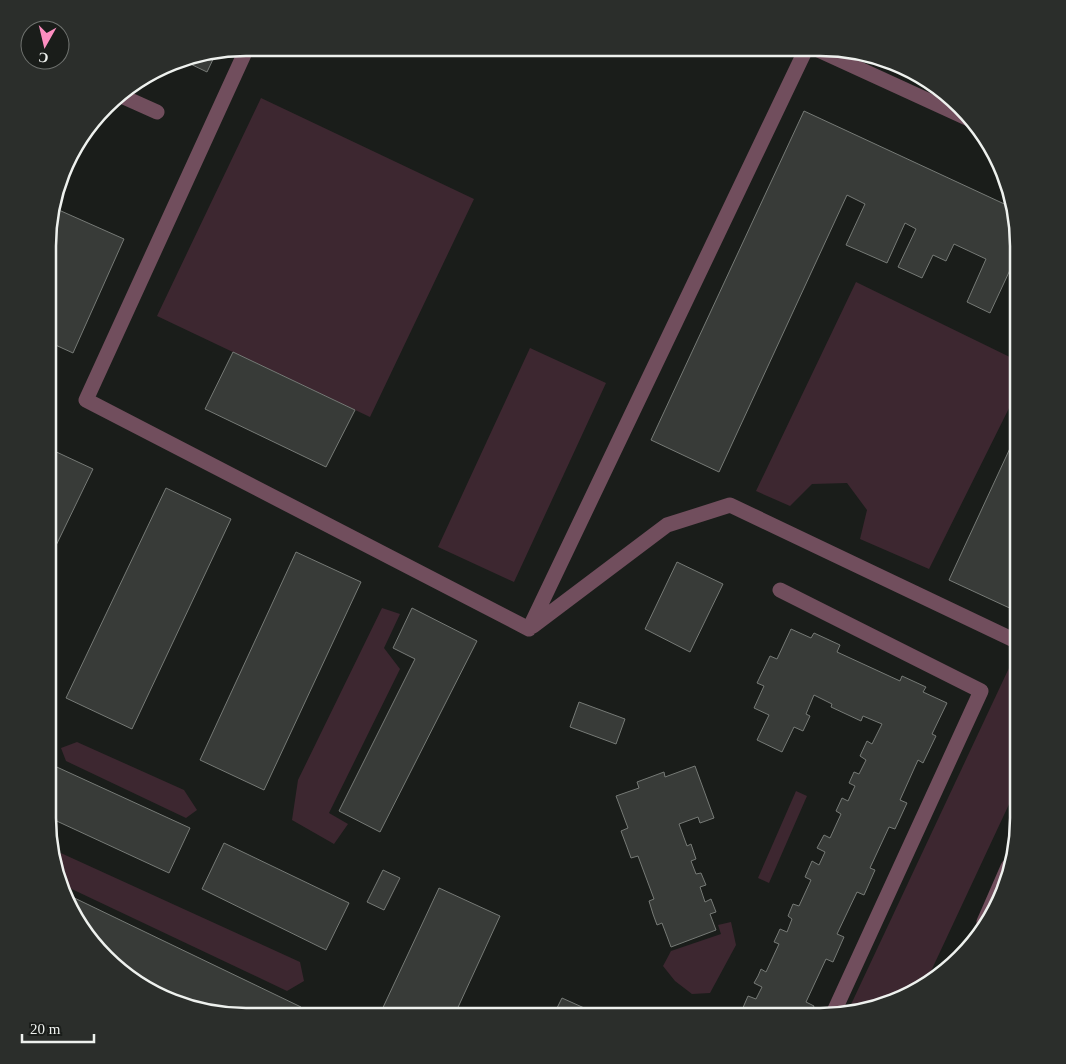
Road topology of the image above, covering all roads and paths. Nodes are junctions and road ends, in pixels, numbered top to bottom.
1 (243, 56) edge
2 (803, 56) edge
3 (834, 57) edge
4 (127, 99) edge
5 (157, 112) dead end
6 (954, 112) edge
7 (780, 590) dead end
8 (529, 629) junction
9 (1010, 638) edge
10 (836, 1007) edge

1 - 8 lane
2 - 8 lane
3 - 6 lane
4 - 5 lane
7 - 10 lane
8 - 9 lane

